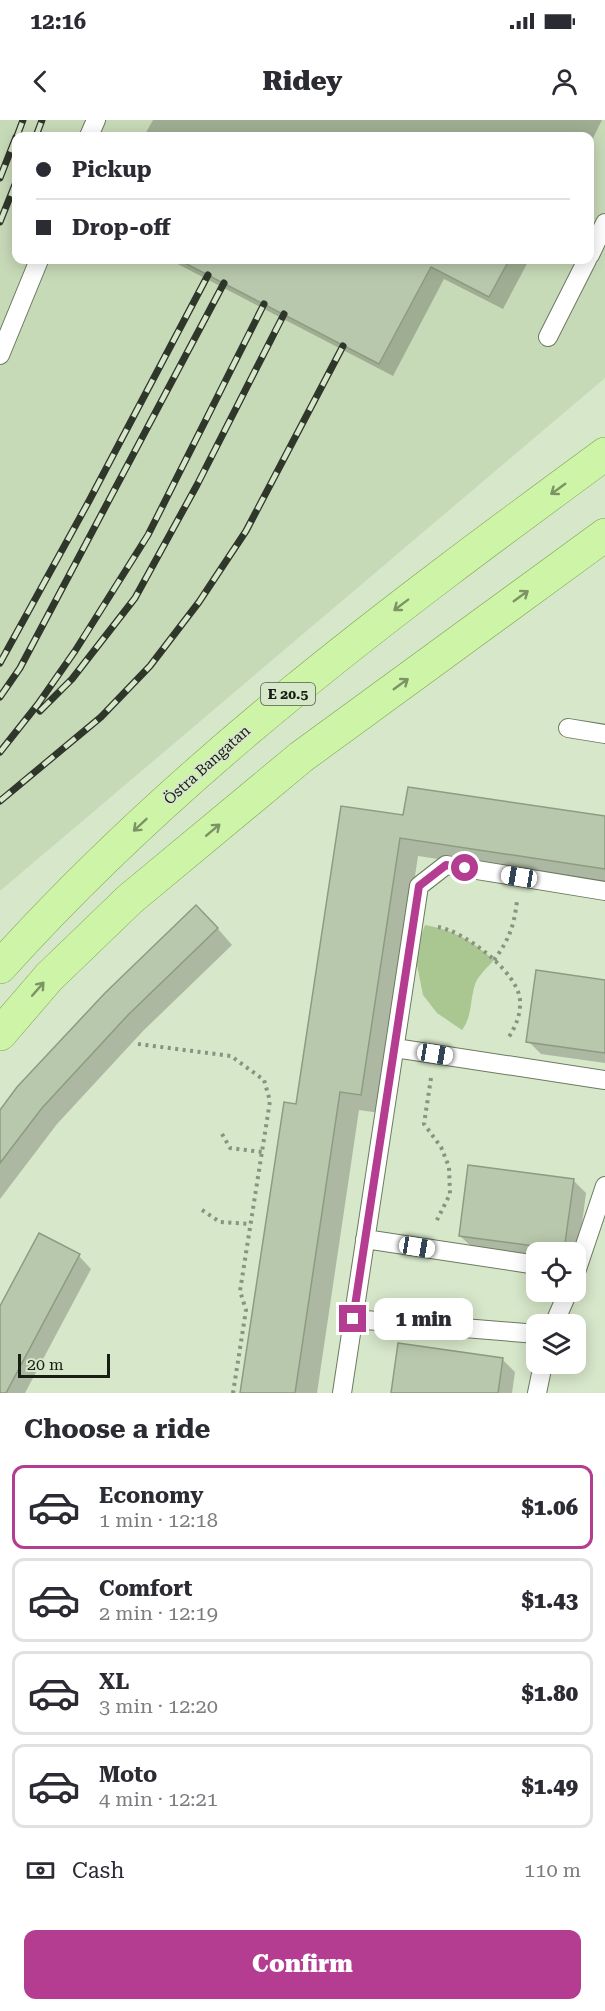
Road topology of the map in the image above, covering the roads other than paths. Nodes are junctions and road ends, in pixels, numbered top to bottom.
1 (605, 223) edge
2 (594, 246) edge
3 (37, 264) edge
4 (585, 264) edge
5 (549, 337) dead end
6 (0, 355) edge
7 (605, 454) edge
8 (605, 536) edge
9 (568, 728) dead end
10 (605, 734) edge
11 (605, 891) edge
12 (0, 967) edge
13 (0, 1034) edge
14 (395, 1048) junction
15 (605, 1080) edge
16 (605, 1186) edge
17 (365, 1239) junction
18 (586, 1242) edge
19 (526, 1263) edge
20 (353, 1319) junction
21 (526, 1333) edge
22 (541, 1374) edge
23 (342, 1393) edge
24 (537, 1393) edge

1 - 2 lane
3 - 6 lane
4 - 5 lane
7 -> 12 main road, Östra Bangatan / E 20.5
13 -> 8 main road
9 - 10 lane
11 - 14 lane
14 - 15 lane
14 - 17 lane
16 - 18 lane
17 - 19 lane
17 - 20 lane
20 - 21 lane
20 - 23 lane
22 - 24 lane

